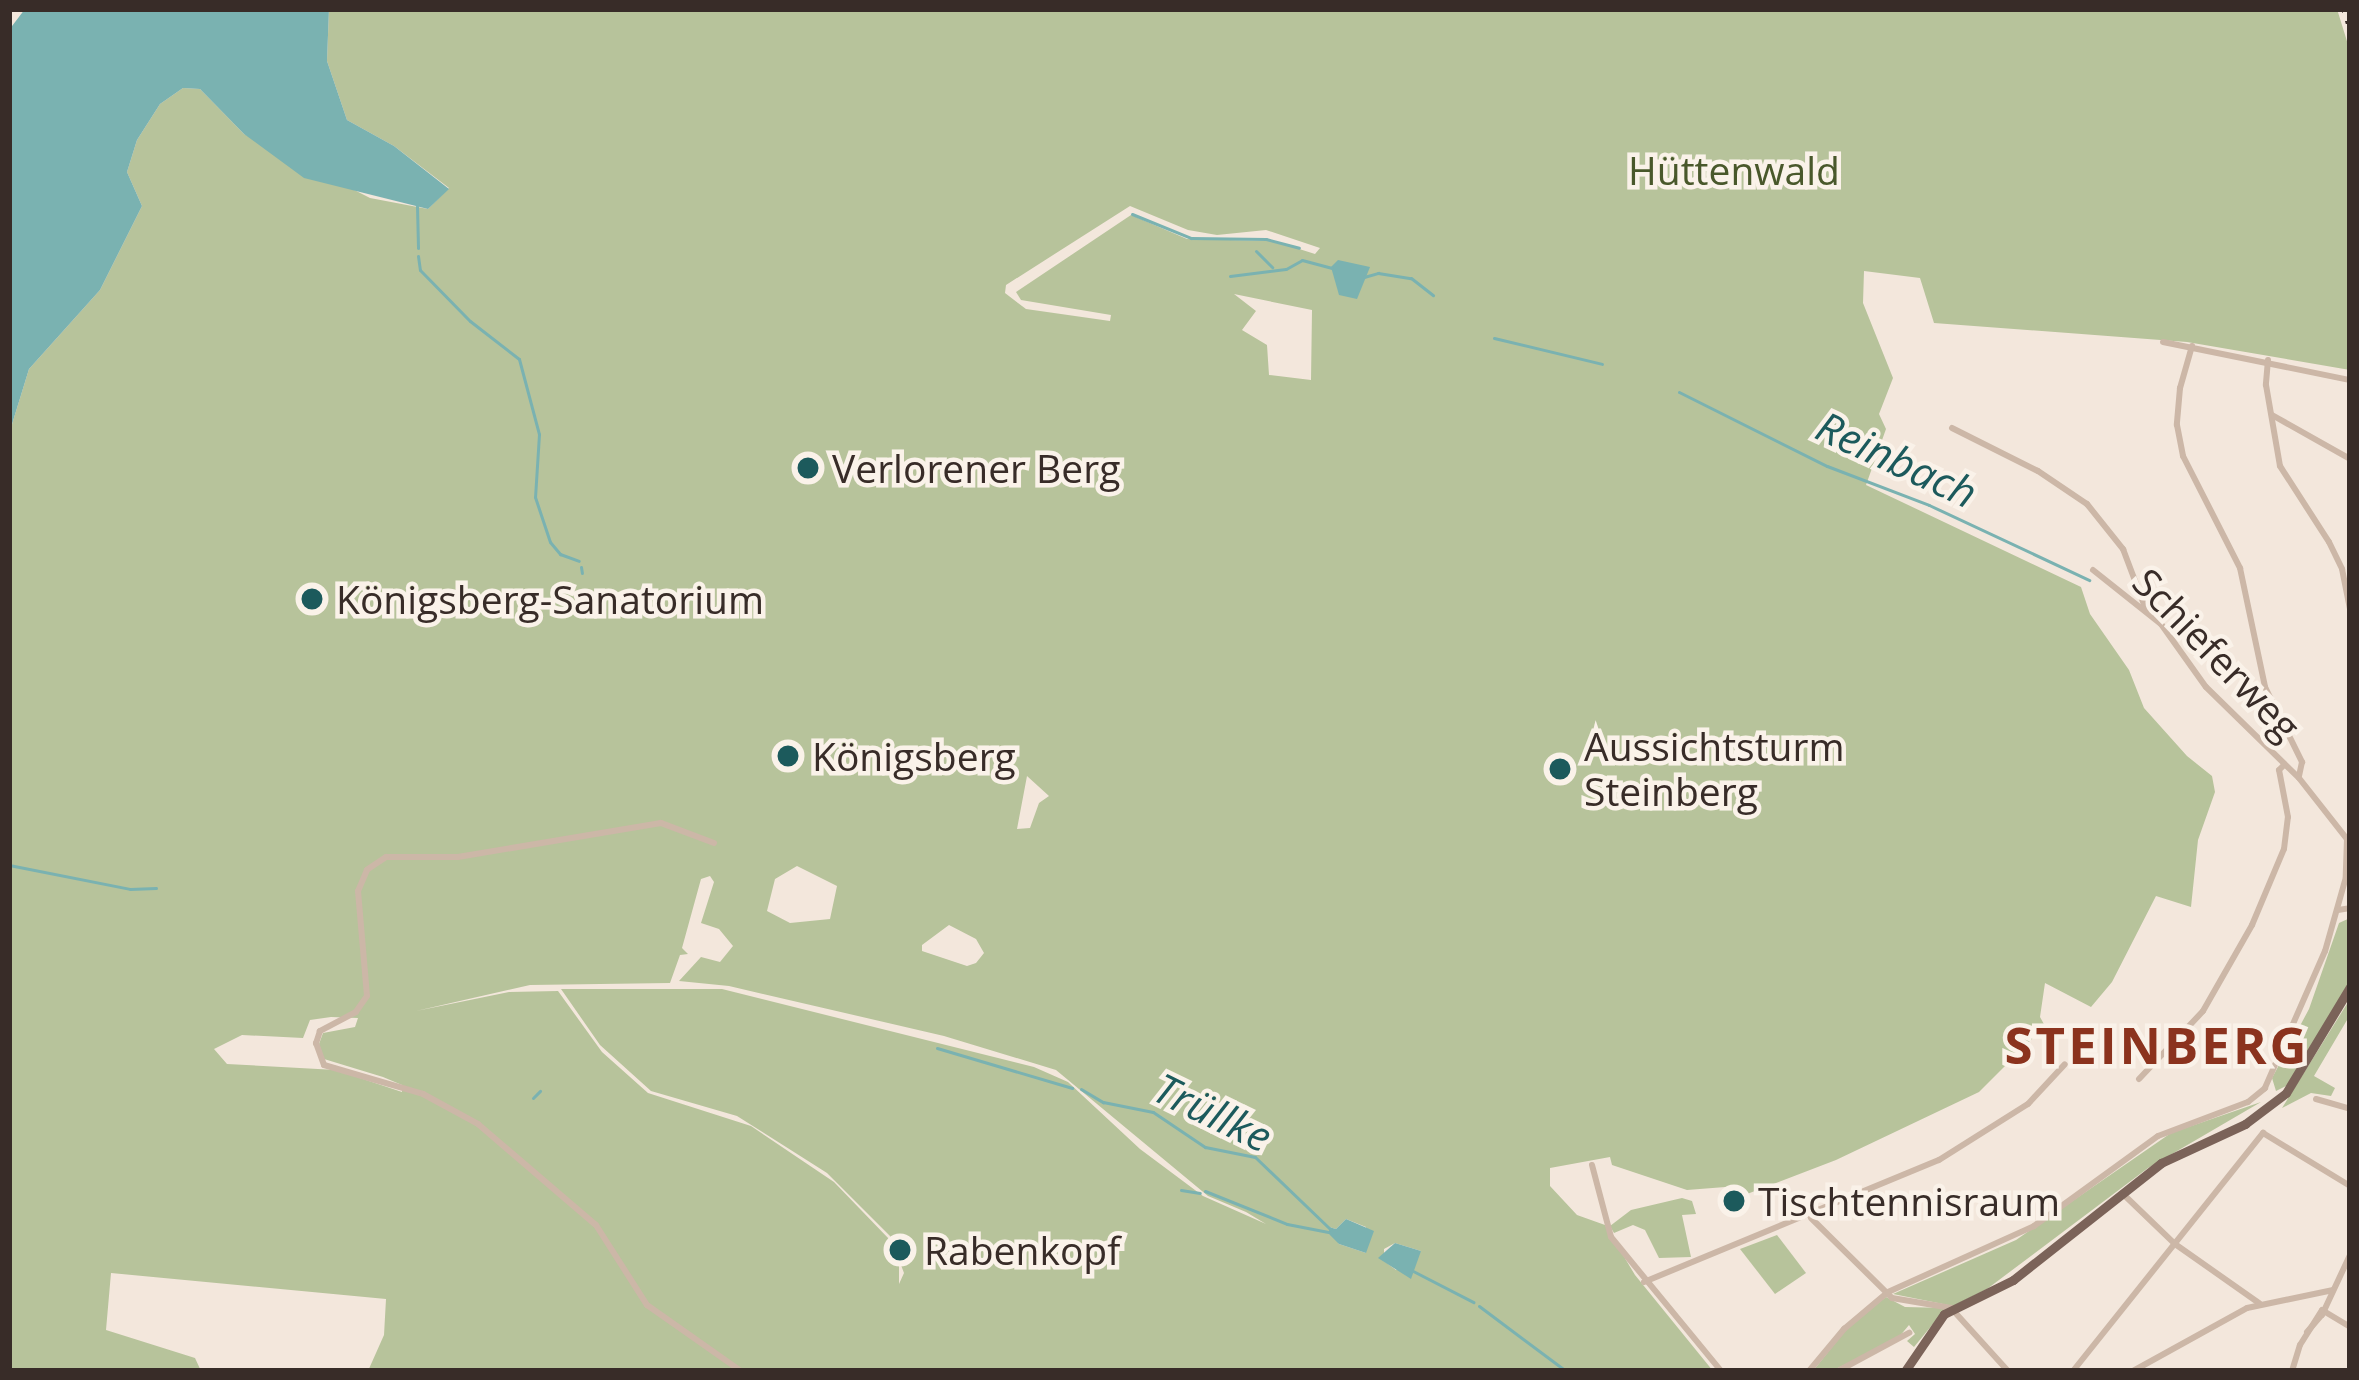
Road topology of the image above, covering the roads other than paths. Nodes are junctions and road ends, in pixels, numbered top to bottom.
1 (2163, 342) dead end
2 (2192, 346) junction
3 (2268, 360) junction
4 (2350, 380) edge
5 (2272, 415) junction
6 (1952, 428) dead end
7 (2350, 459) edge
8 (2093, 570) dead end
9 (2350, 609) edge
10 (2146, 610) junction
11 (2285, 764) junction
12 (2299, 778) junction
13 (714, 843) dead end
14 (2350, 908) edge
15 (2338, 910) junction
16 (2350, 987) edge
17 (2065, 1064) dead end
18 (2139, 1079) dead end
19 (2265, 1088) junction
20 (2316, 1099) dead end
21 (2275, 1102) junction
22 (2350, 1108) edge
23 (1592, 1165) dead end
24 (2350, 1186) edge
25 (2122, 1192) junction
26 (1810, 1216) junction
27 (2175, 1244) junction
28 (2350, 1256) edge
29 (1644, 1282) junction
30 (2332, 1290) junction
31 (1888, 1292) junction
32 (2307, 1296) junction
33 (2259, 1303) junction
34 (2324, 1306) junction
35 (1953, 1311) junction
36 (2350, 1327) edge
37 (1909, 1333) dead end
38 (2295, 1370) edge
39 (741, 1371) edge
40 (1721, 1371) edge
41 (1809, 1371) edge
42 (1838, 1371) edge
43 (1905, 1371) edge
44 (2008, 1371) edge
45 (2073, 1371) edge
46 (2133, 1371) edge

1 - 2 street
2 - 3 street
2 - 12 street
3 - 4 street
3 - 5 street
5 - 7 street
5 - 9 street
6 - 10 street
8 - 10 street, Schieferweg
10 - 11 street, Schieferweg
11 - 12 street, Schieferweg
11 - 18 street
12 - 15 street, Schieferweg
13 - 39 street
14 - 15 street
15 - 19 street, Schieferweg
16 - 21 main road
17 - 26 street
19 - 21 street
19 - 31 street
20 - 22 street
21 - 25 main road
23 - 29 street
24 - 27 street
25 - 27 street
25 - 35 main road
26 - 29 street
26 - 31 street
27 - 33 street
27 - 45 street
28 - 30 street
29 - 40 street
30 - 32 street
30 - 34 street
31 - 35 street
31 - 41 street
32 - 33 street
32 - 34 street
33 - 46 street
34 - 36 street
34 - 38 street
35 - 43 main road
35 - 44 street
37 - 42 street

